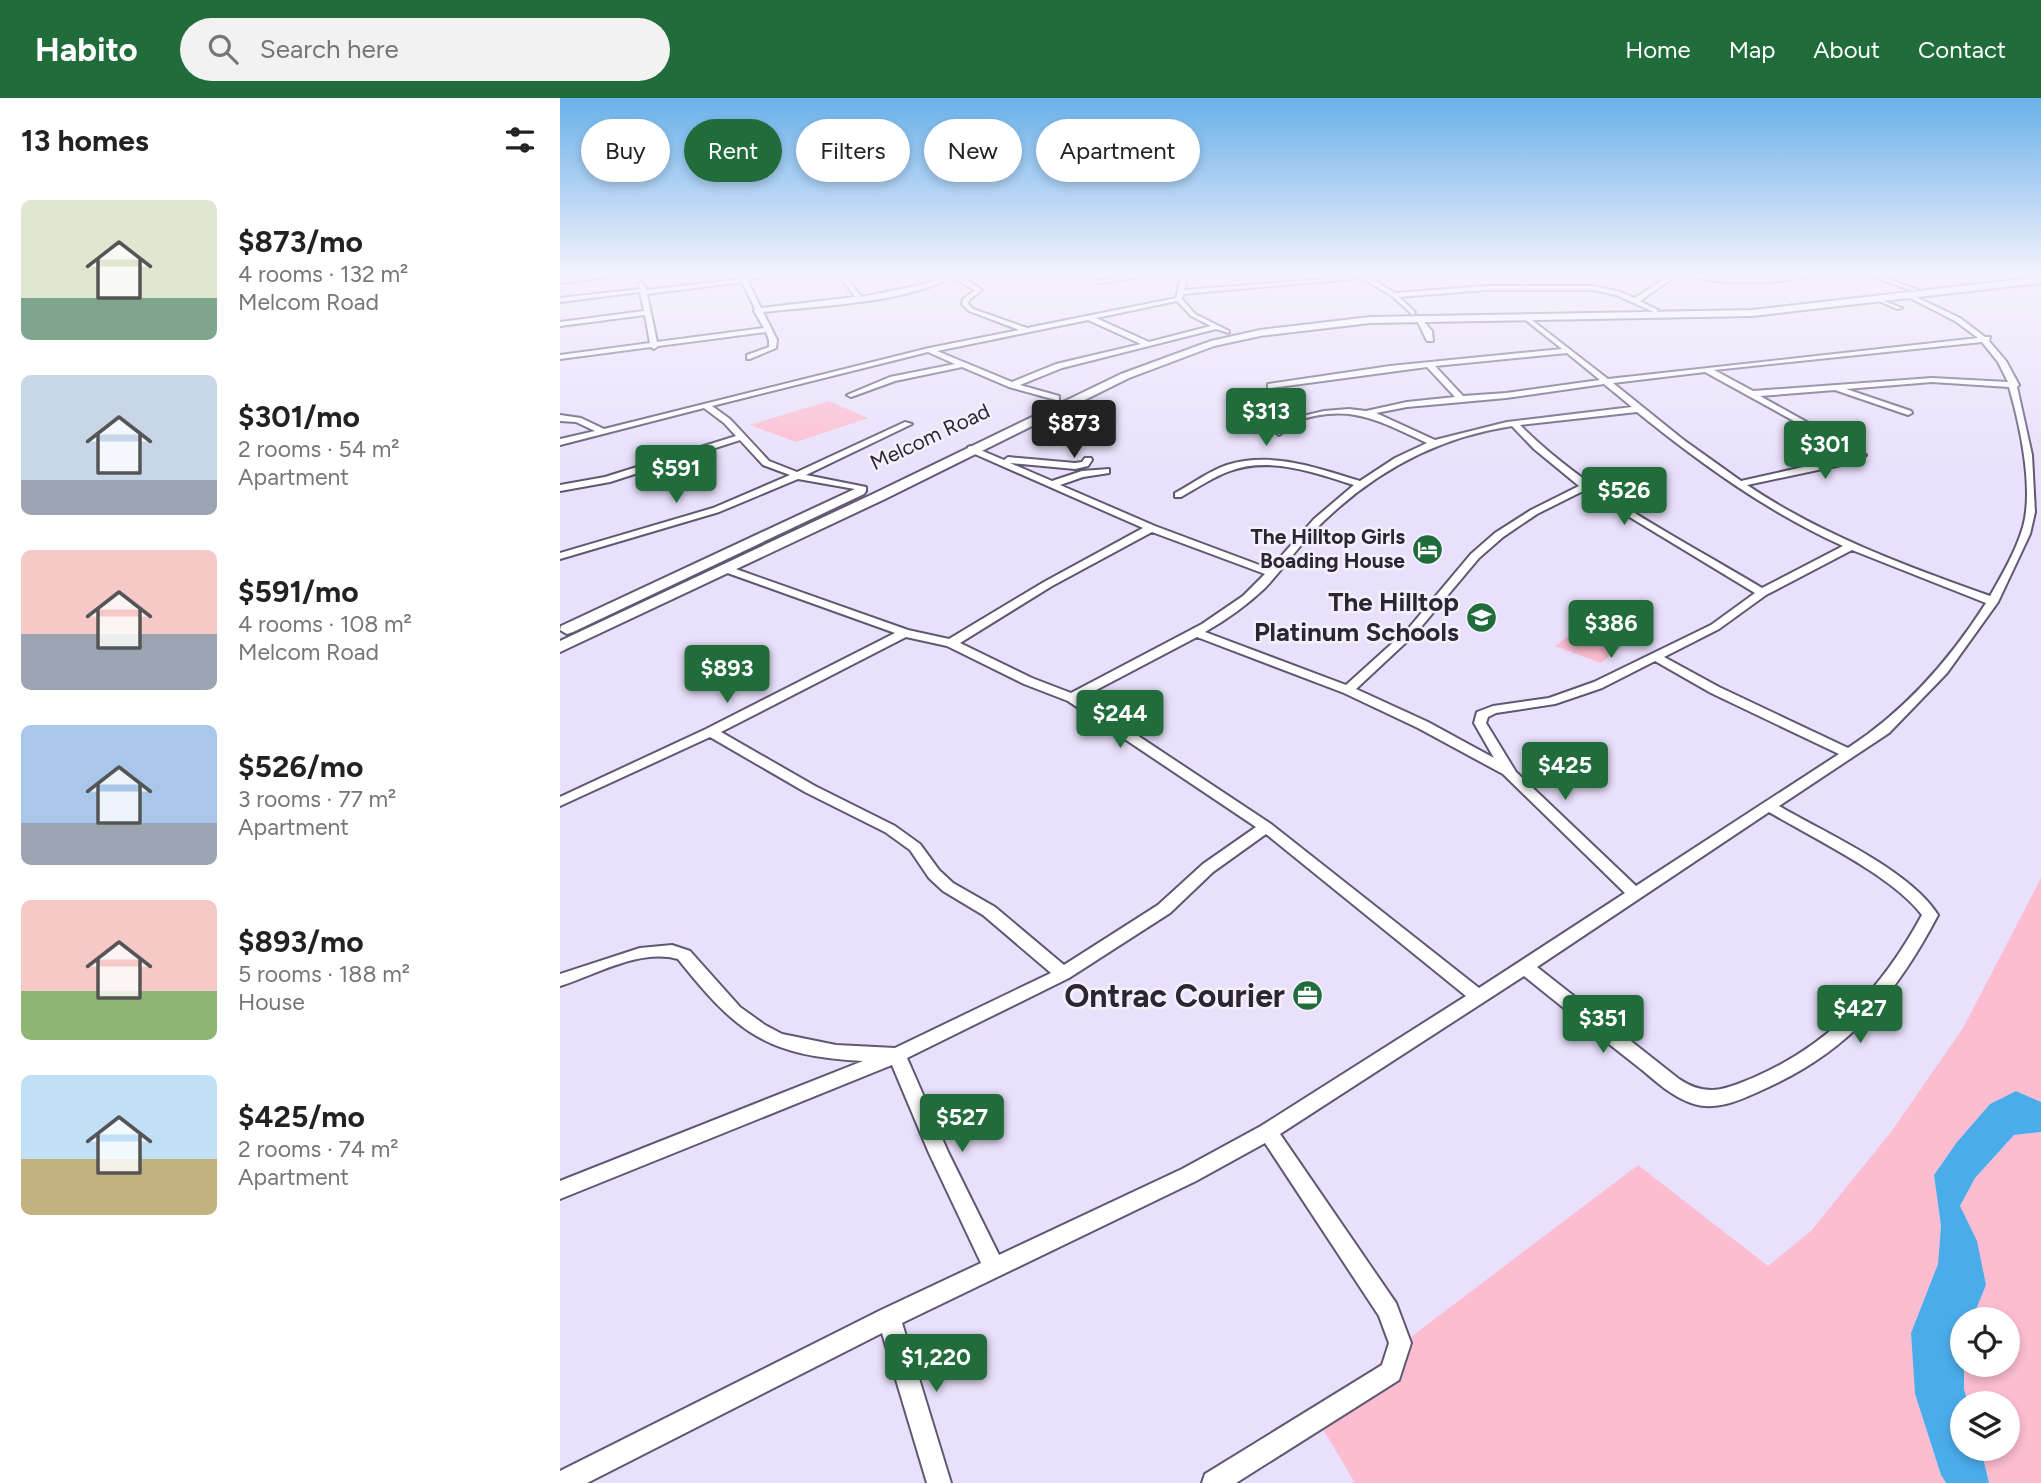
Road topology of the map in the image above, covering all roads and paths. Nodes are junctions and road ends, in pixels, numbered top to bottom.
1 (652, 338) edge
2 (716, 338) edge
3 (771, 338) edge
4 (985, 338) edge
5 (1134, 338) edge
6 (1177, 338) edge
7 (1200, 338) edge
8 (1237, 338) edge
9 (1552, 338) edge
10 (1984, 338) edge
11 (1987, 340) junction
12 (1146, 343) junction
13 (654, 347) junction
14 (929, 350) junction
15 (1569, 351) junction
16 (560, 357) edge
17 (750, 357) dead end
18 (963, 364) junction
19 (1430, 365) junction
20 (1707, 370) junction
21 (1603, 381) junction
22 (1012, 385) junction
23 (1270, 386) dead end
24 (2015, 386) junction
25 (1830, 387) junction
26 (1750, 394) junction
27 (851, 395) dead end
28 (1056, 398) junction
29 (1461, 398) junction
30 (705, 405) junction
31 (1638, 409) junction
32 (1368, 413) junction
33 (1908, 413) dead end
34 (560, 418) edge
35 (908, 424) dead end
36 (1515, 425) junction
37 (602, 431) junction
38 (1279, 432) dead end
39 (742, 437) junction
40 (560, 442) edge
41 (1435, 443) junction
42 (971, 449) junction
43 (993, 459) junction
44 (1088, 460) dead end
45 (1106, 471) dead end
46 (900, 472) dead end
47 (799, 476) junction
48 (875, 484) dead end
49 (1361, 484) junction
50 (1739, 484) junction
51 (1050, 485) junction
52 (1585, 486) junction
53 (560, 488) edge
54 (863, 489) junction
55 (1178, 495) dead end
56 (1151, 528) junction
57 (1850, 547) junction
58 (560, 556) edge
59 (706, 562) junction
60 (726, 569) junction
61 (1272, 573) junction
62 (1762, 593) junction
63 (1992, 601) junction
64 (1194, 632) junction
65 (560, 633) edge
66 (905, 633) junction
67 (951, 643) junction
68 (560, 647) edge
69 (1656, 657) junction
70 (1348, 690) junction
71 (1072, 698) junction
72 (710, 732) junction
73 (1848, 753) junction
74 (1509, 772) junction
75 (560, 802) edge
76 (1769, 806) junction
77 (1266, 827) junction
78 (1634, 894) junction
79 (1525, 967) junction
80 (1063, 974) junction
81 (560, 980) edge
82 (1479, 997) junction
83 (897, 1055) junction
84 (1268, 1132) junction
85 (560, 1190) edge
86 (994, 1268) junction
87 (889, 1318) junction
88 (561, 1483) edge
89 (939, 1483) edge
90 (1214, 1483) edge

1 - 13 street
2 - 13 street
3 - 17 street
4 - 14 street
5 - 12 street
6 - 12 street
7 - 28 main road, Melcom Road
8 - 42 main road
9 - 15 street
10 - 11 street
11 - 20 street
11 - 24 street
12 - 22 street
13 - 16 street
14 - 18 street
14 - 30 street
15 - 19 street
15 - 21 street
18 - 22 street
18 - 27 street
19 - 23 street
19 - 29 street
20 - 21 street
20 - 26 street
21 - 29 street
21 - 31 street
22 - 28 street
24 - 25 street
24 - 63 street
25 - 26 street
25 - 33 street
26 - 50 street
28 - 46 main road, Melcom Road
29 - 32 street
30 - 37 street
30 - 39 street
31 - 36 street
31 - 50 street
32 - 38 street
32 - 41 street
34 - 37 street
35 - 47 street
36 - 41 street
36 - 52 street
37 - 40 street
39 - 47 street
39 - 53 street
41 - 49 street
42 - 43 street
42 - 60 main road
43 - 44 street
43 - 51 street
45 - 51 street
47 - 54 street
47 - 58 street
48 - 54 main road, Melcom Road
49 - 55 street
49 - 61 street
50 - 57 street
51 - 56 street
52 - 62 street
52 - 70 street
54 - 59 main road, Melcom Road
56 - 61 street
56 - 67 street
57 - 62 street
57 - 63 street
59 - 60 main road
59 - 65 main road, Melcom Road
60 - 66 street
60 - 68 main road
61 - 64 street
62 - 69 street
63 - 73 street
64 - 70 street
64 - 71 street
66 - 67 street
66 - 72 street
67 - 71 street
69 - 73 street
69 - 74 street
70 - 74 street
71 - 77 street
72 - 75 street
72 - 80 street
73 - 76 street
74 - 78 street
76 - 78 street
76 - 79 street
77 - 80 street
77 - 82 street
78 - 79 street
79 - 82 street
80 - 83 street
81 - 83 street
82 - 84 street
83 - 85 street
83 - 86 street
84 - 86 street
84 - 90 street
86 - 87 street
87 - 88 street
87 - 89 street

